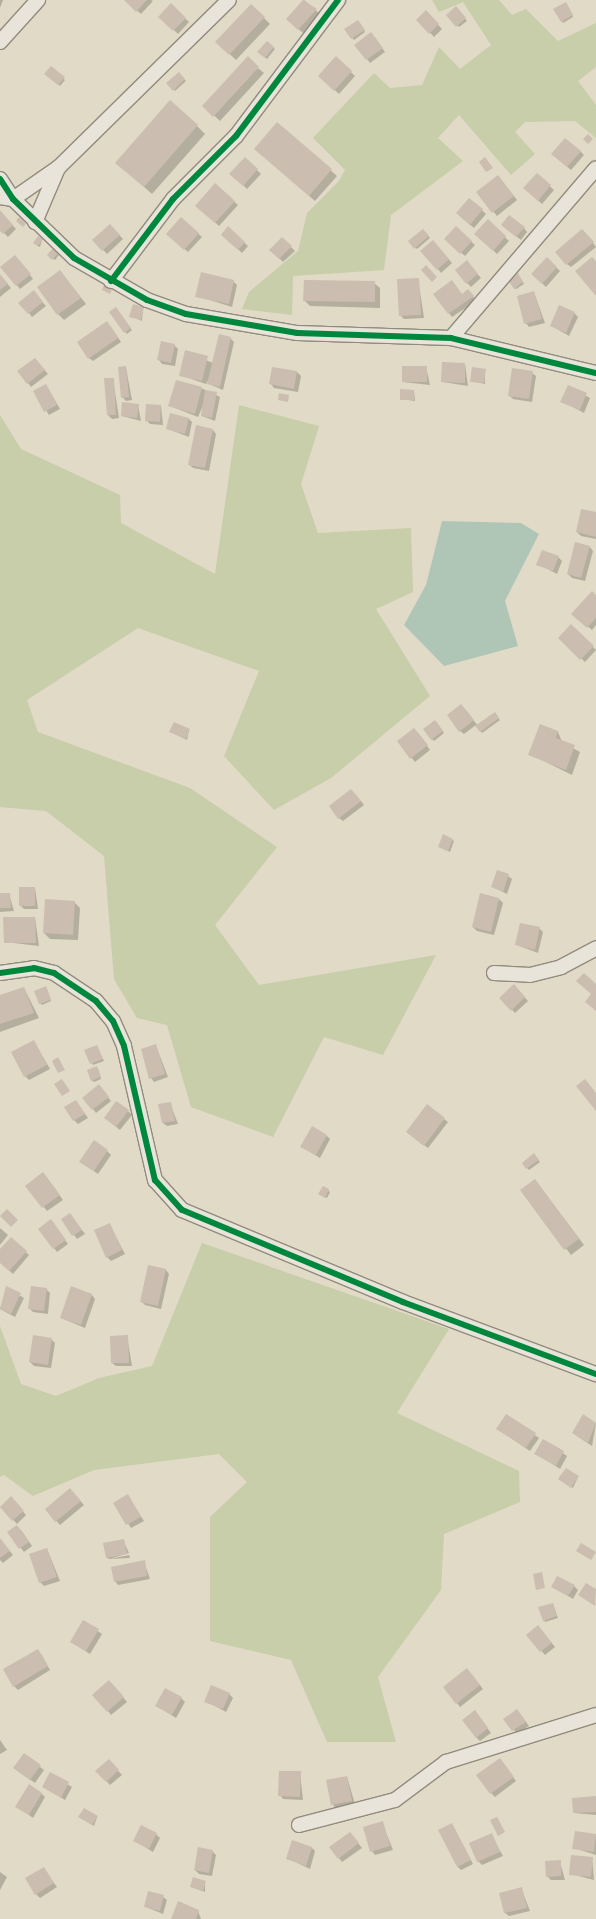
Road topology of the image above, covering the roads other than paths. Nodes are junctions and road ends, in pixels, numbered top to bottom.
1 (38, 0) edge
2 (229, 0) edge
3 (338, 0) edge
4 (0, 42) edge
5 (58, 167) junction
6 (596, 168) edge
7 (0, 179) edge
8 (7, 198) edge
9 (35, 222) junction
10 (111, 281) junction
11 (451, 338) junction
12 (596, 373) edge
13 (596, 948) edge
14 (0, 973) edge
15 (494, 973) dead end
16 (596, 1374) edge
17 (596, 1715) edge
18 (299, 1825) dead end

1 - 4 street
2 - 5 street
3 - 10 street
5 - 8 street
5 - 9 street
6 - 11 street
7 - 8 street
8 - 9 street
9 - 10 street
10 - 11 street
11 - 12 street
13 - 15 street
14 - 16 street
17 - 18 street

